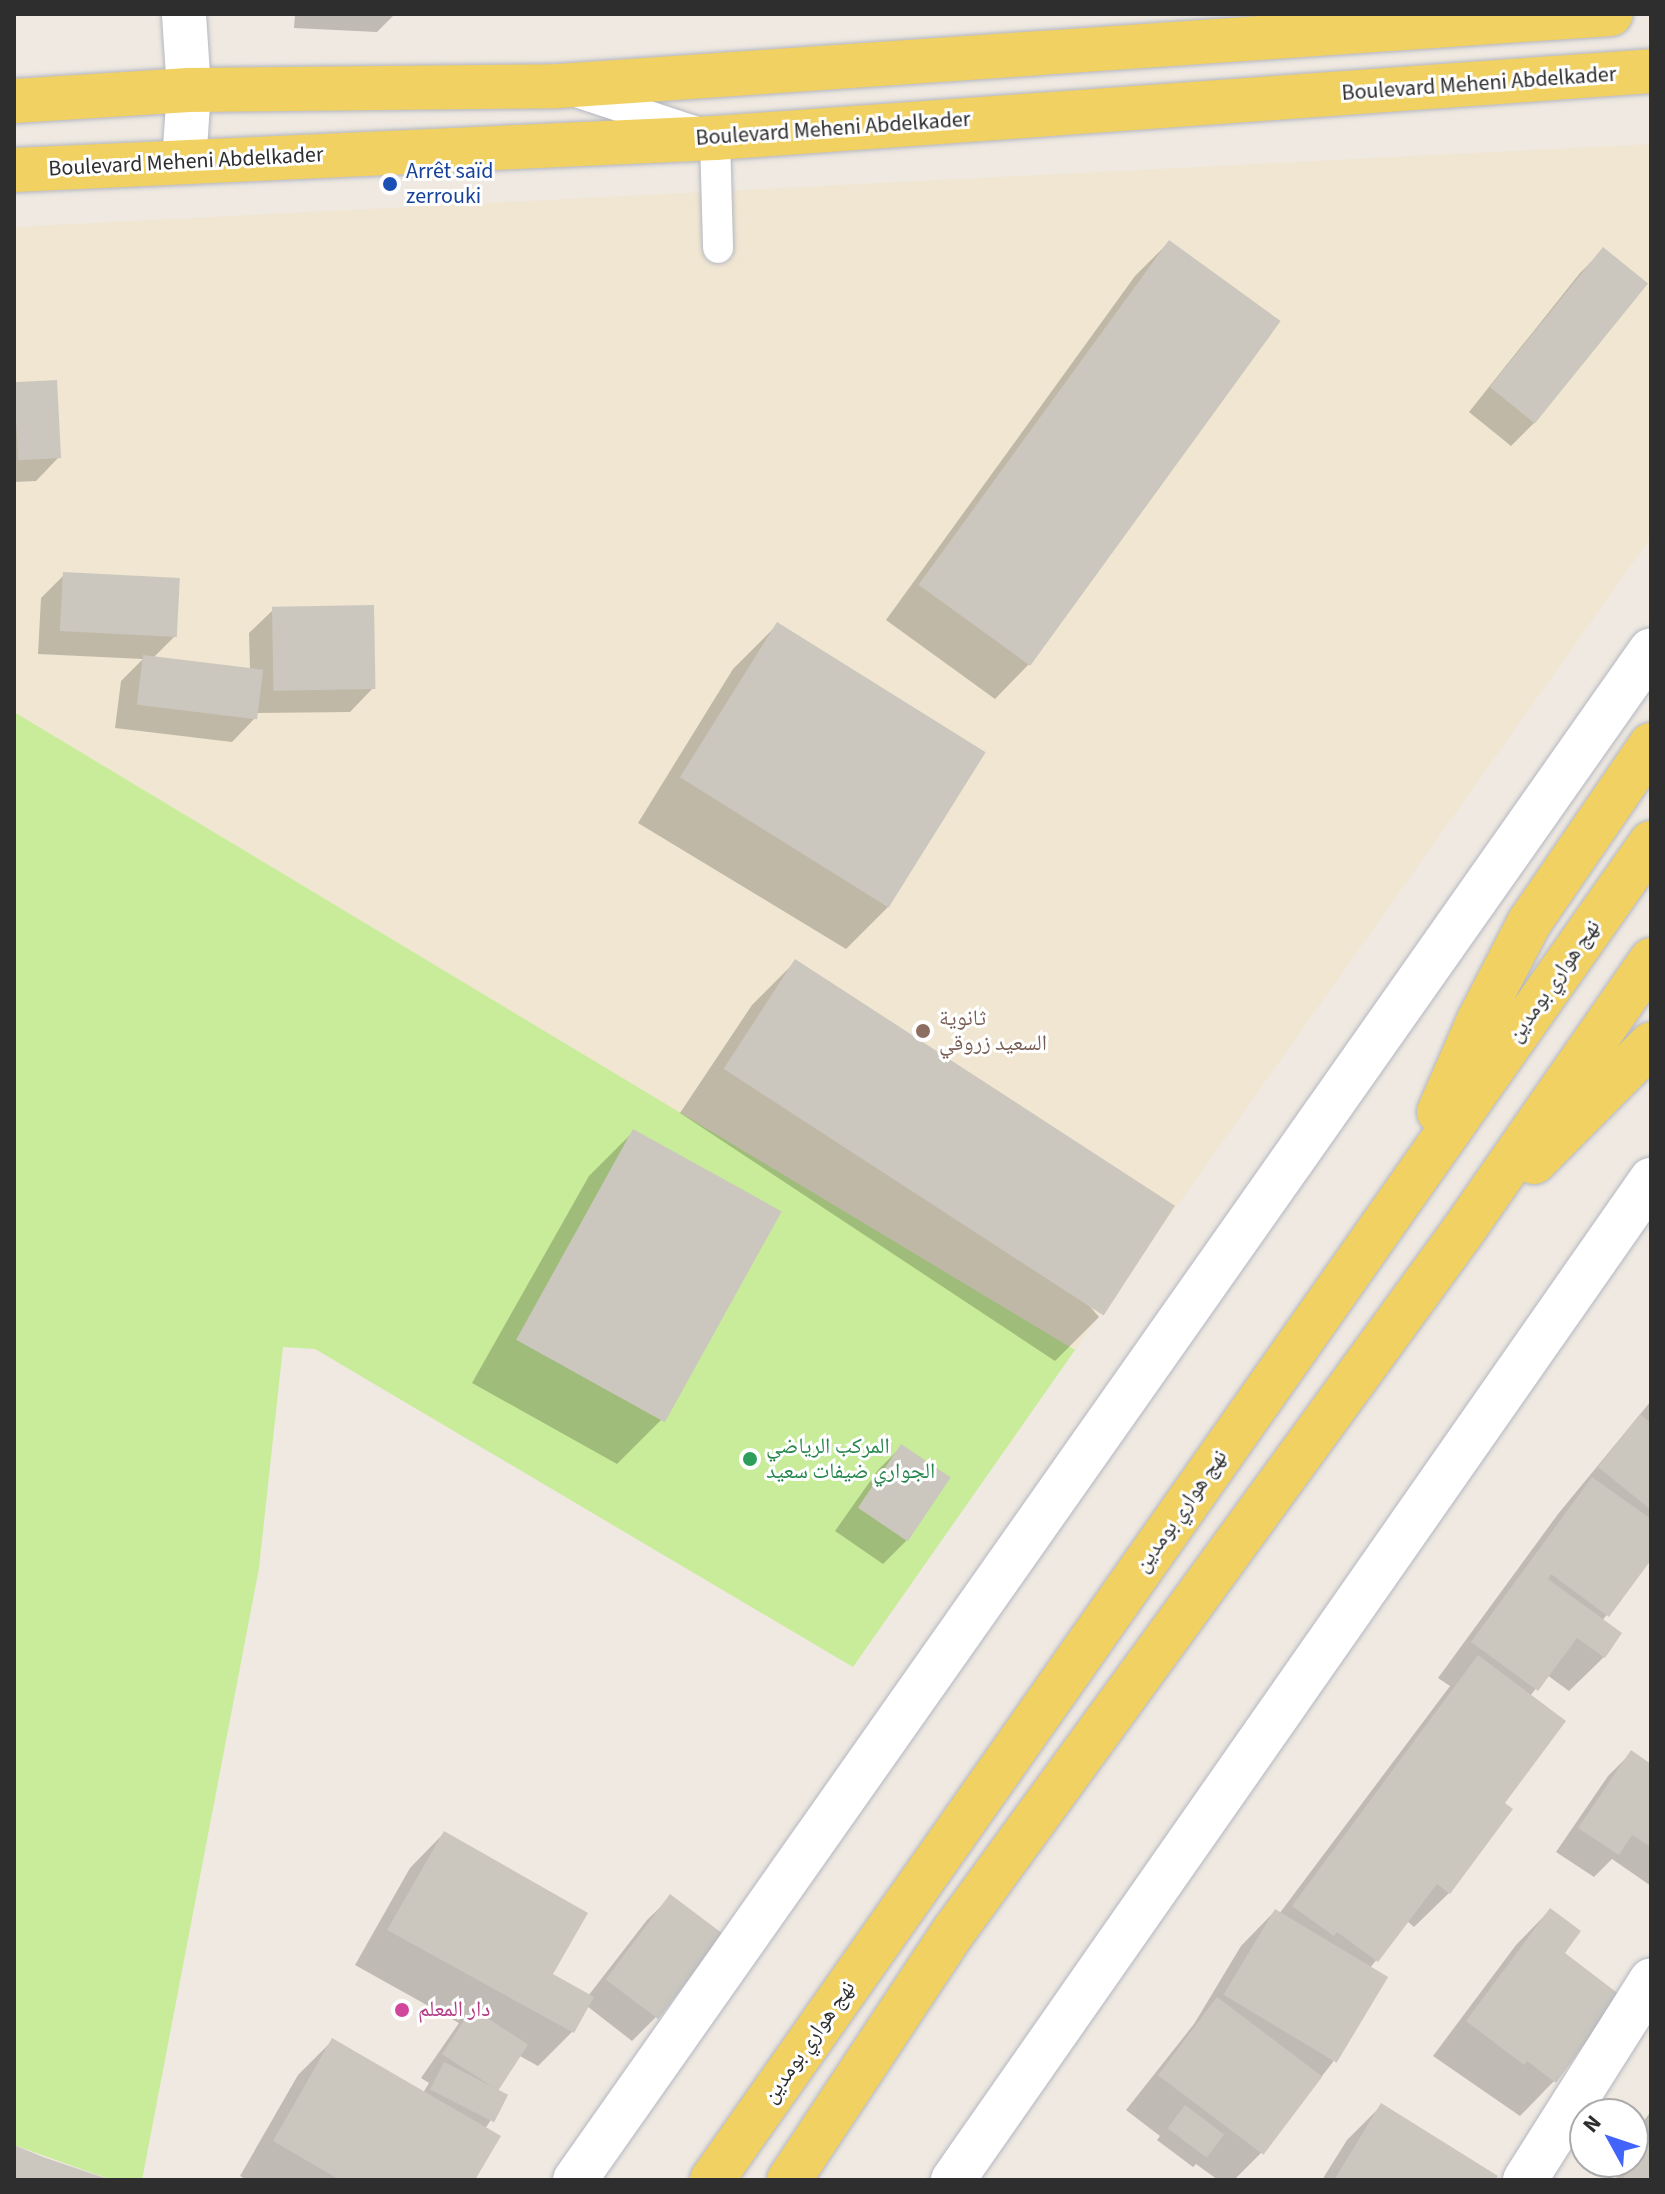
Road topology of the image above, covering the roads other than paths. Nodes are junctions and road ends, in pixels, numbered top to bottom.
1 (184, 14) edge
2 (1611, 14) edge
3 (1651, 71) edge
4 (558, 86) junction
5 (189, 90) junction
6 (14, 101) edge
7 (715, 138) junction
8 (184, 162) junction
9 (14, 170) edge
10 (718, 248) dead end
11 (1651, 650) edge
12 (1651, 745) edge
13 (1651, 843) edge
14 (1651, 960) edge
15 (1651, 1044) edge
16 (1651, 1180) edge
17 (1407, 1191) junction
18 (1463, 1231) junction
19 (1651, 1981) edge
20 (575, 2180) edge
21 (712, 2180) edge
22 (789, 2180) edge
23 (953, 2180) edge
24 (1525, 2180) edge

1 - 5 street
2 - 4 main road
3 - 7 main road, Boulevard Meheni Abdelkader
4 - 5 main road
4 - 7 lane
5 - 6 main road
5 - 8 street
7 - 8 main road, Boulevard Meheni Abdelkader
7 - 10 lane
8 - 9 main road, Boulevard Meheni Abdelkader
11 - 20 street
12 - 17 main road
13 - 17 main road, نهج هواري بومدين
14 - 18 main road
15 - 18 main road
16 - 23 street
17 - 21 main road, نهج هواري بومدين
18 - 22 main road
19 - 24 street

